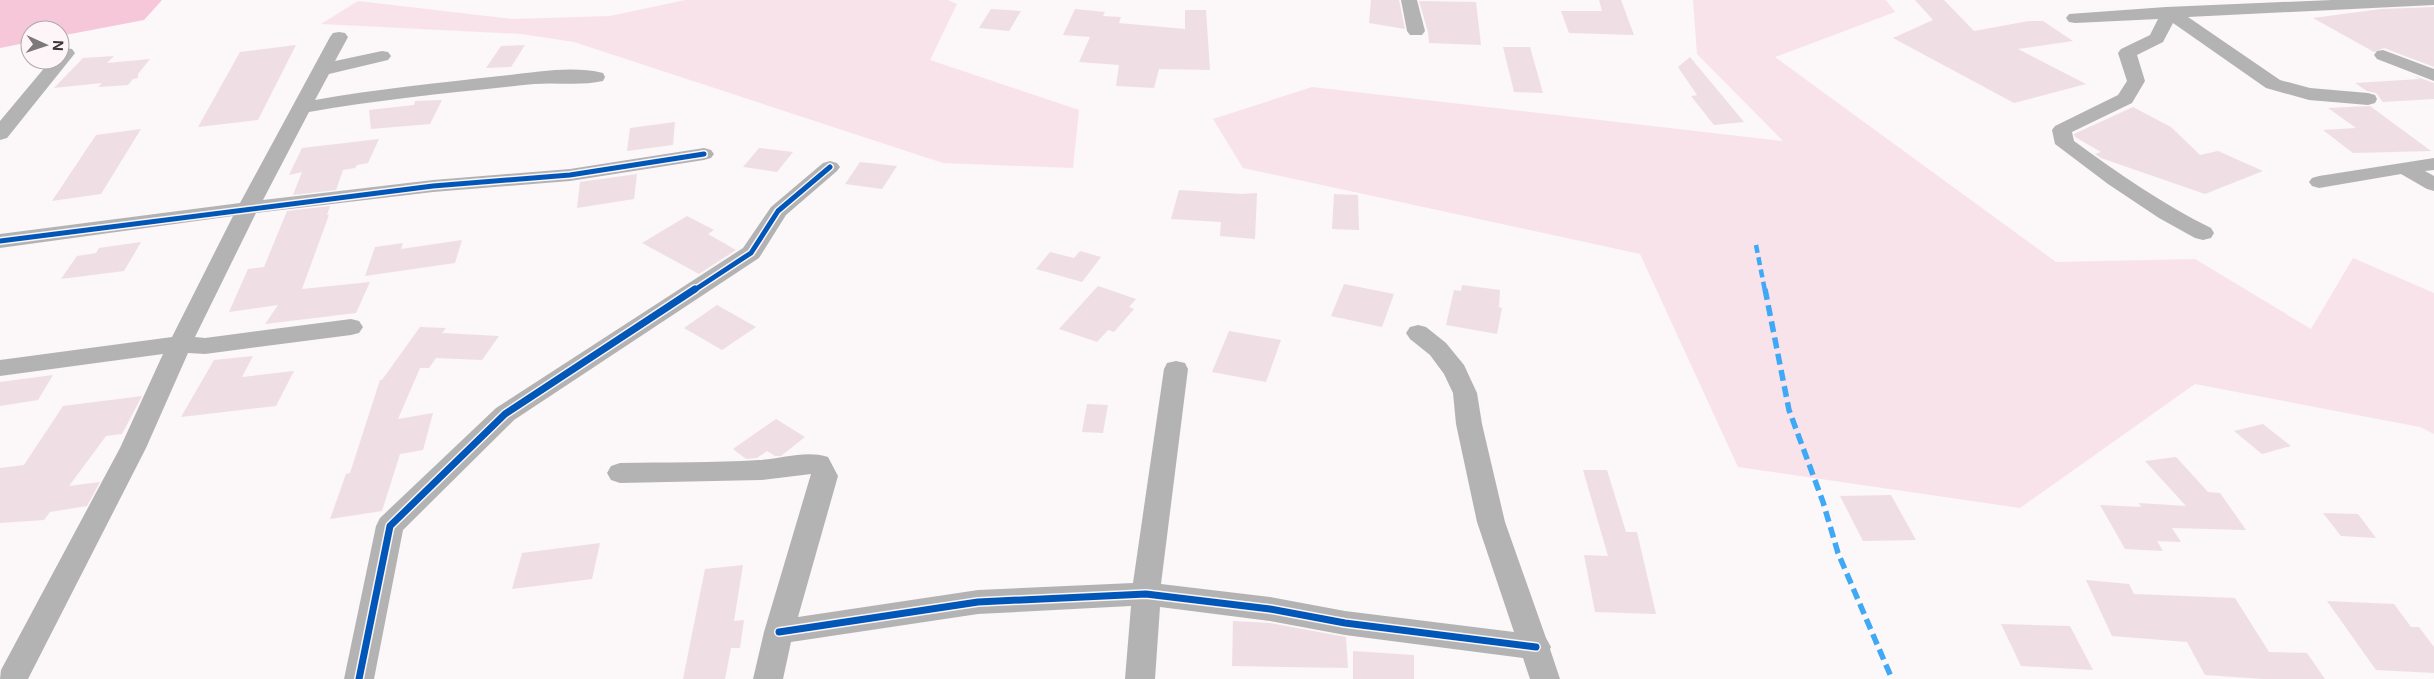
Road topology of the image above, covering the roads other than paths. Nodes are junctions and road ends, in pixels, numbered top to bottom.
1 (1409, 0) edge
2 (2125, 0) edge
3 (2434, 0) edge
4 (2170, 13) junction
5 (2075, 18) dead end
6 (1416, 31) dead end
7 (339, 37) dead end
8 (2383, 54) dead end
9 (382, 56) dead end
10 (52, 70) edge
11 (320, 70) junction
12 (2434, 75) edge
13 (596, 77) dead end
14 (2368, 99) dead end
15 (300, 108) junction
16 (0, 134) edge
17 (704, 154) dead end
18 (2434, 164) edge
19 (830, 167) dead end
20 (2404, 167) junction
21 (2319, 182) dead end
22 (2434, 185) edge
23 (248, 208) junction
24 (2203, 233) dead end
25 (0, 241) edge
26 (351, 327) dead end
27 (1418, 332) dead end
28 (180, 344) junction
29 (0, 368) edge
30 (1176, 369) dead end
31 (620, 473) dead end
32 (1146, 594) junction
33 (779, 632) junction
34 (1536, 647) junction
35 (12, 679) edge
36 (359, 679) edge
37 (768, 679) edge
38 (1140, 679) edge
39 (1545, 679) edge

1 - 6 street
2 - 4 street
3 - 4 street
4 - 5 street
4 - 14 street
4 - 24 street
7 - 11 street
8 - 12 street
9 - 11 street
10 - 16 street
11 - 15 street
13 - 15 street
15 - 23 street
17 - 23 street
18 - 20 street
19 - 36 street
20 - 21 street
20 - 22 street
23 - 25 street
23 - 28 street
26 - 28 street
27 - 34 street
28 - 29 street
28 - 35 street
30 - 32 street
31 - 33 street
32 - 33 street
32 - 34 street
32 - 38 street
33 - 37 street
34 - 39 street

